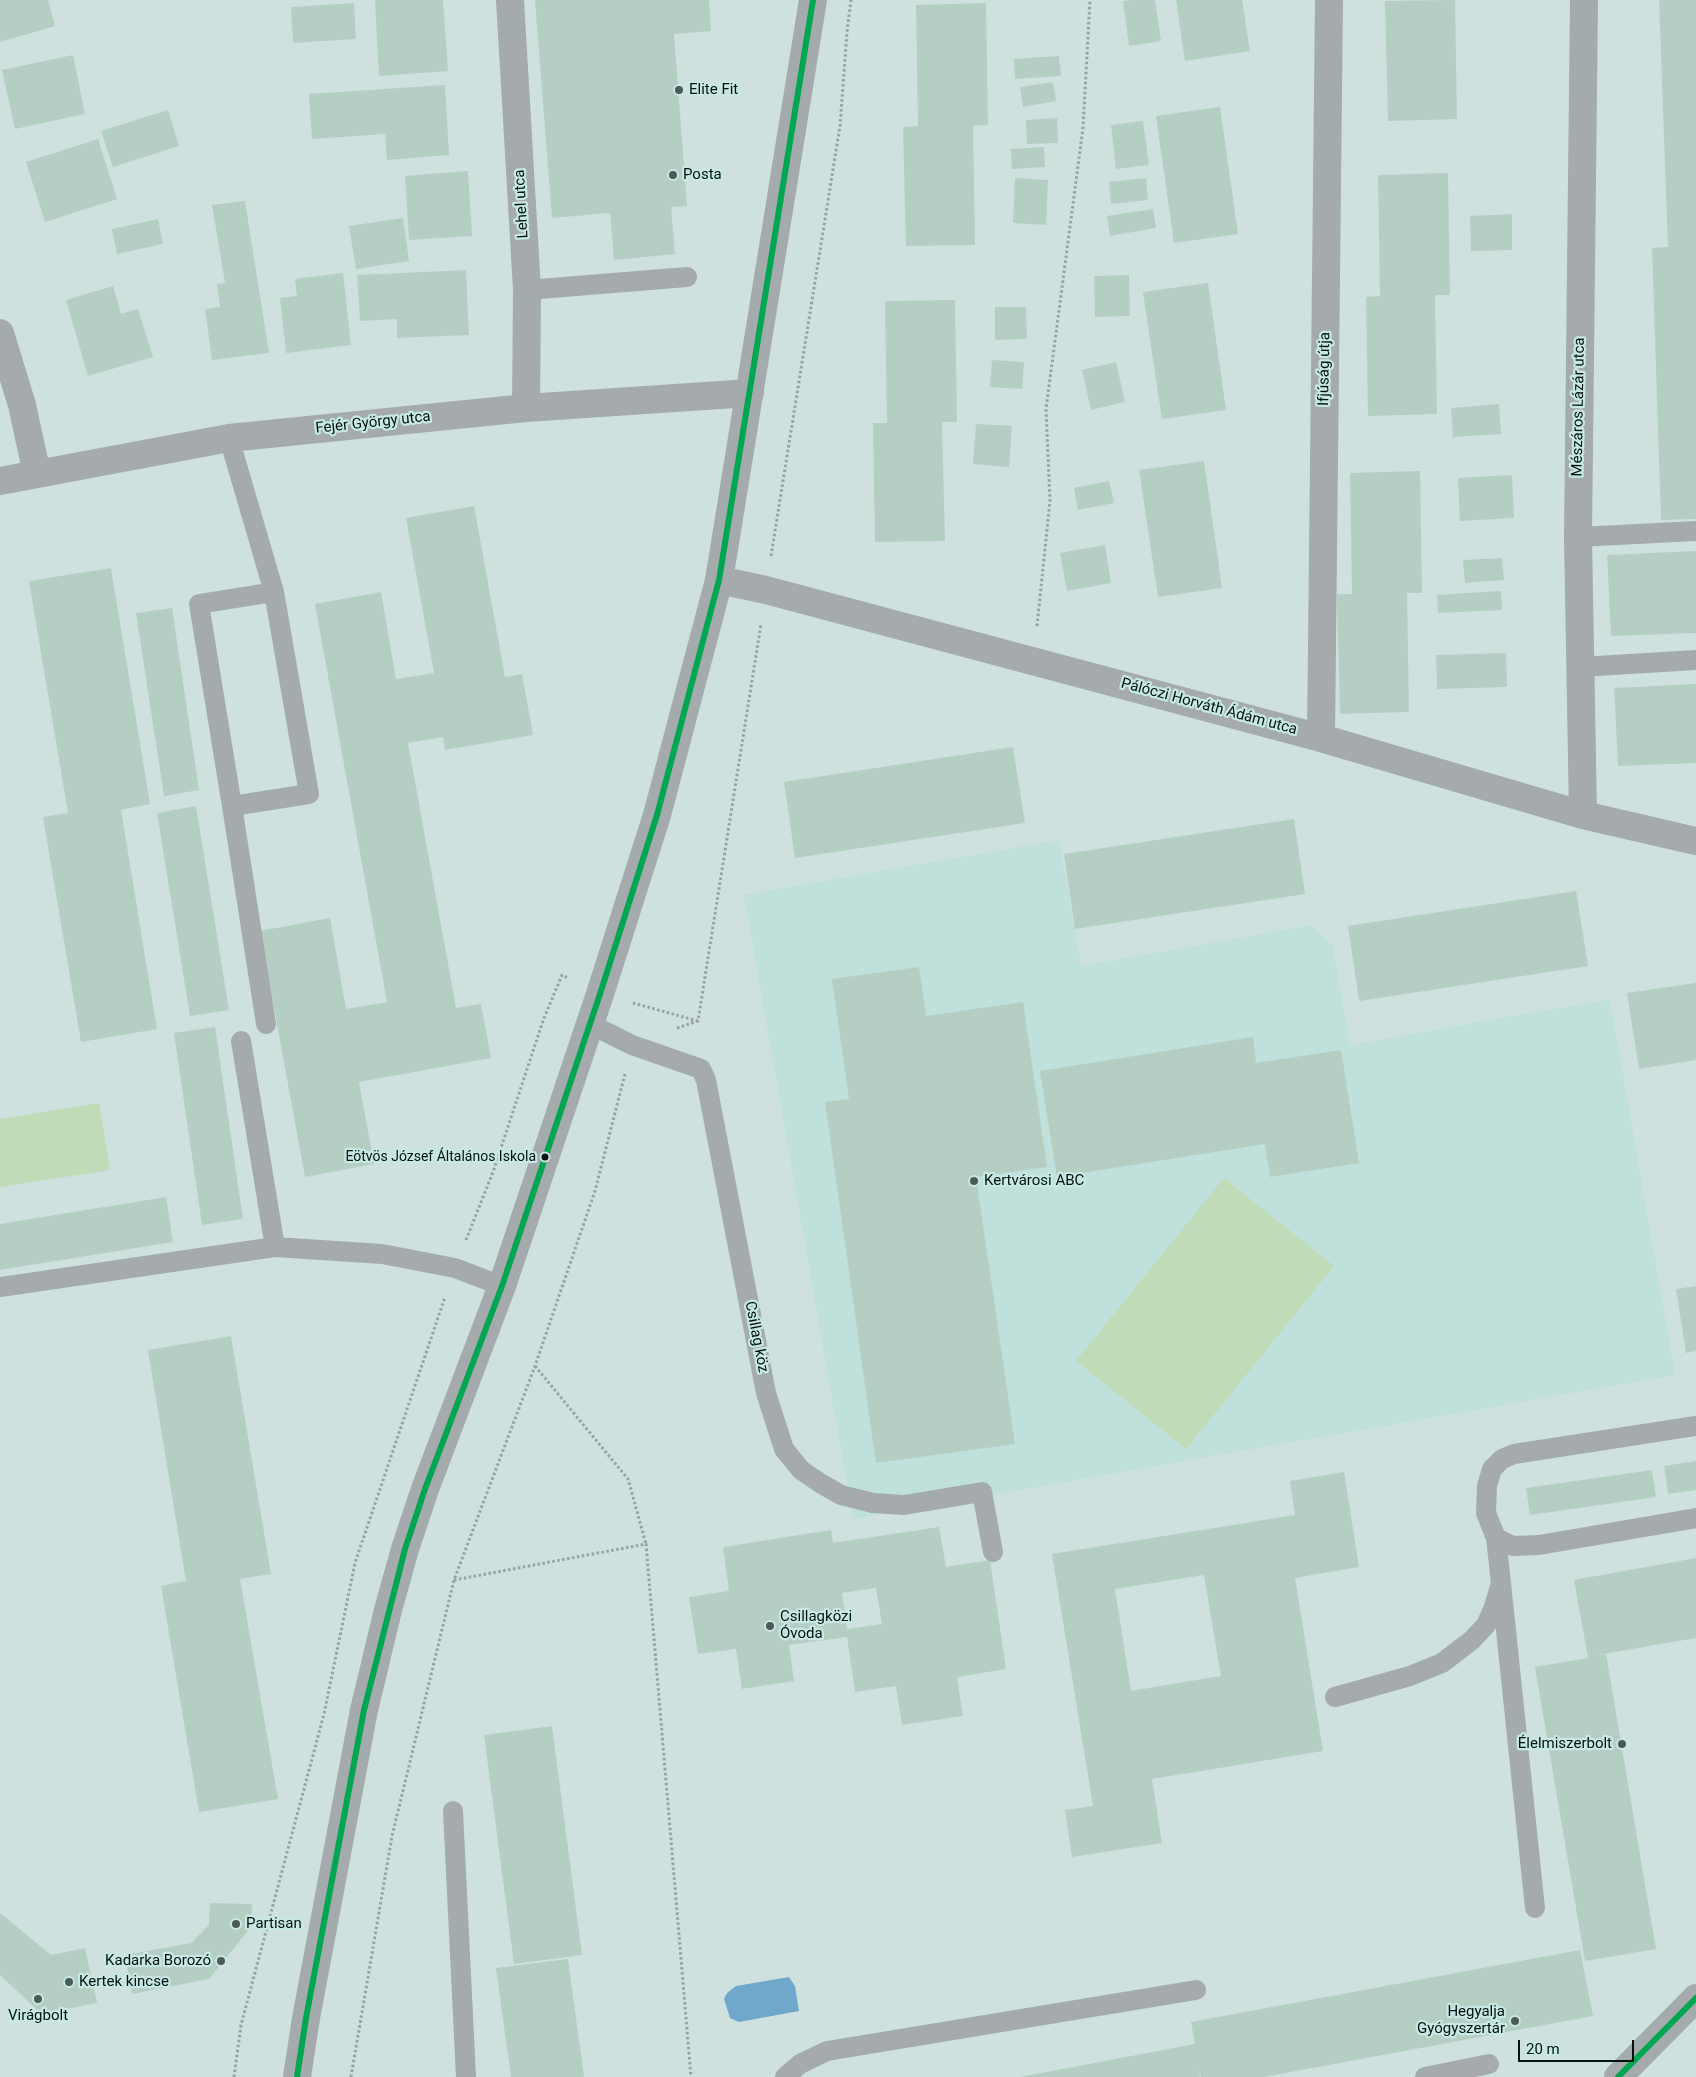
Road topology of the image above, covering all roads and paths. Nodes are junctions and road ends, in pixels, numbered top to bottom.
1 (510, 0) edge
2 (814, 0) edge
3 (851, 0) edge
4 (1090, 0) edge
5 (1329, 0) edge
6 (1584, 0) edge
7 (687, 277) dead end
8 (527, 290) junction
9 (0, 333) edge
10 (750, 393) junction
11 (526, 408) junction
12 (229, 438) junction
13 (36, 474) junction
14 (0, 481) edge
15 (1696, 531) edge
16 (1578, 538) junction
17 (719, 580) junction
18 (766, 590) junction
19 (274, 592) junction
20 (1033, 660) junction
21 (1696, 660) edge
22 (1580, 667) junction
23 (1321, 738) junction
24 (232, 806) junction
25 (1583, 815) junction
26 (1696, 841) edge
27 (266, 1024) dead end
28 (590, 1024) junction
29 (241, 1041) dead end
30 (632, 1045) junction
31 (275, 1247) junction
32 (502, 1286) junction
33 (0, 1287) edge
34 (535, 1366) junction
35 (1696, 1426) edge
36 (1696, 1518) edge
37 (1496, 1538) junction
38 (646, 1544) junction
39 (993, 1552) dead end
40 (454, 1580) junction
41 (1501, 1583) junction
42 (1335, 1697) dead end
43 (453, 1811) dead end
44 (1536, 1908) dead end
45 (1196, 1990) dead end
46 (1696, 1998) edge
47 (1489, 2064) dead end
48 (297, 2077) edge
49 (351, 2077) edge
50 (466, 2077) edge
51 (691, 2077) edge
52 (784, 2077) edge
53 (1425, 2077) edge
54 (1618, 2077) edge

1 - 8 street, Lehel utca
2 - 10 street
3 - 18 path
4 - 20 path
5 - 23 street, Ifjúság útja
6 - 16 street, Mészáros Lázár utca
7 - 8 lane
8 - 11 street, Lehel utca
9 - 13 street
10 - 11 street, Fejér György utca
10 - 17 street
11 - 12 street, Fejér György utca
12 - 13 street, Fejér György utca
12 - 19 lane
13 - 14 street, Fejér György utca
15 - 16 lane
16 - 22 street, Mészáros Lázár utca
17 - 18 street, Pálóczi Horváth Ádám utca
17 - 28 street
18 - 20 street, Pálóczi Horváth Ádám utca
18 - 30 path
19 - 24 lane
19 - 24 lane
20 - 23 street, Pálóczi Horváth Ádám utca
21 - 22 lane
22 - 25 street, Mészáros Lázár utca
23 - 25 street, Pálóczi Horváth Ádám utca
24 - 27 lane
25 - 26 street, Pálóczi Horváth Ádám utca
28 - 30 lane, Csillag köz
28 - 32 street
29 - 31 lane
30 - 34 path
30 - 39 lane, Csillag köz
31 - 32 lane
31 - 33 lane
32 - 48 street
34 - 38 path
34 - 40 path
35 - 37 lane
36 - 37 lane
37 - 41 lane
38 - 40 path
38 - 51 path
40 - 49 path
41 - 42 lane
41 - 44 lane
43 - 50 lane
45 - 52 lane
46 - 54 street
47 - 53 lane

